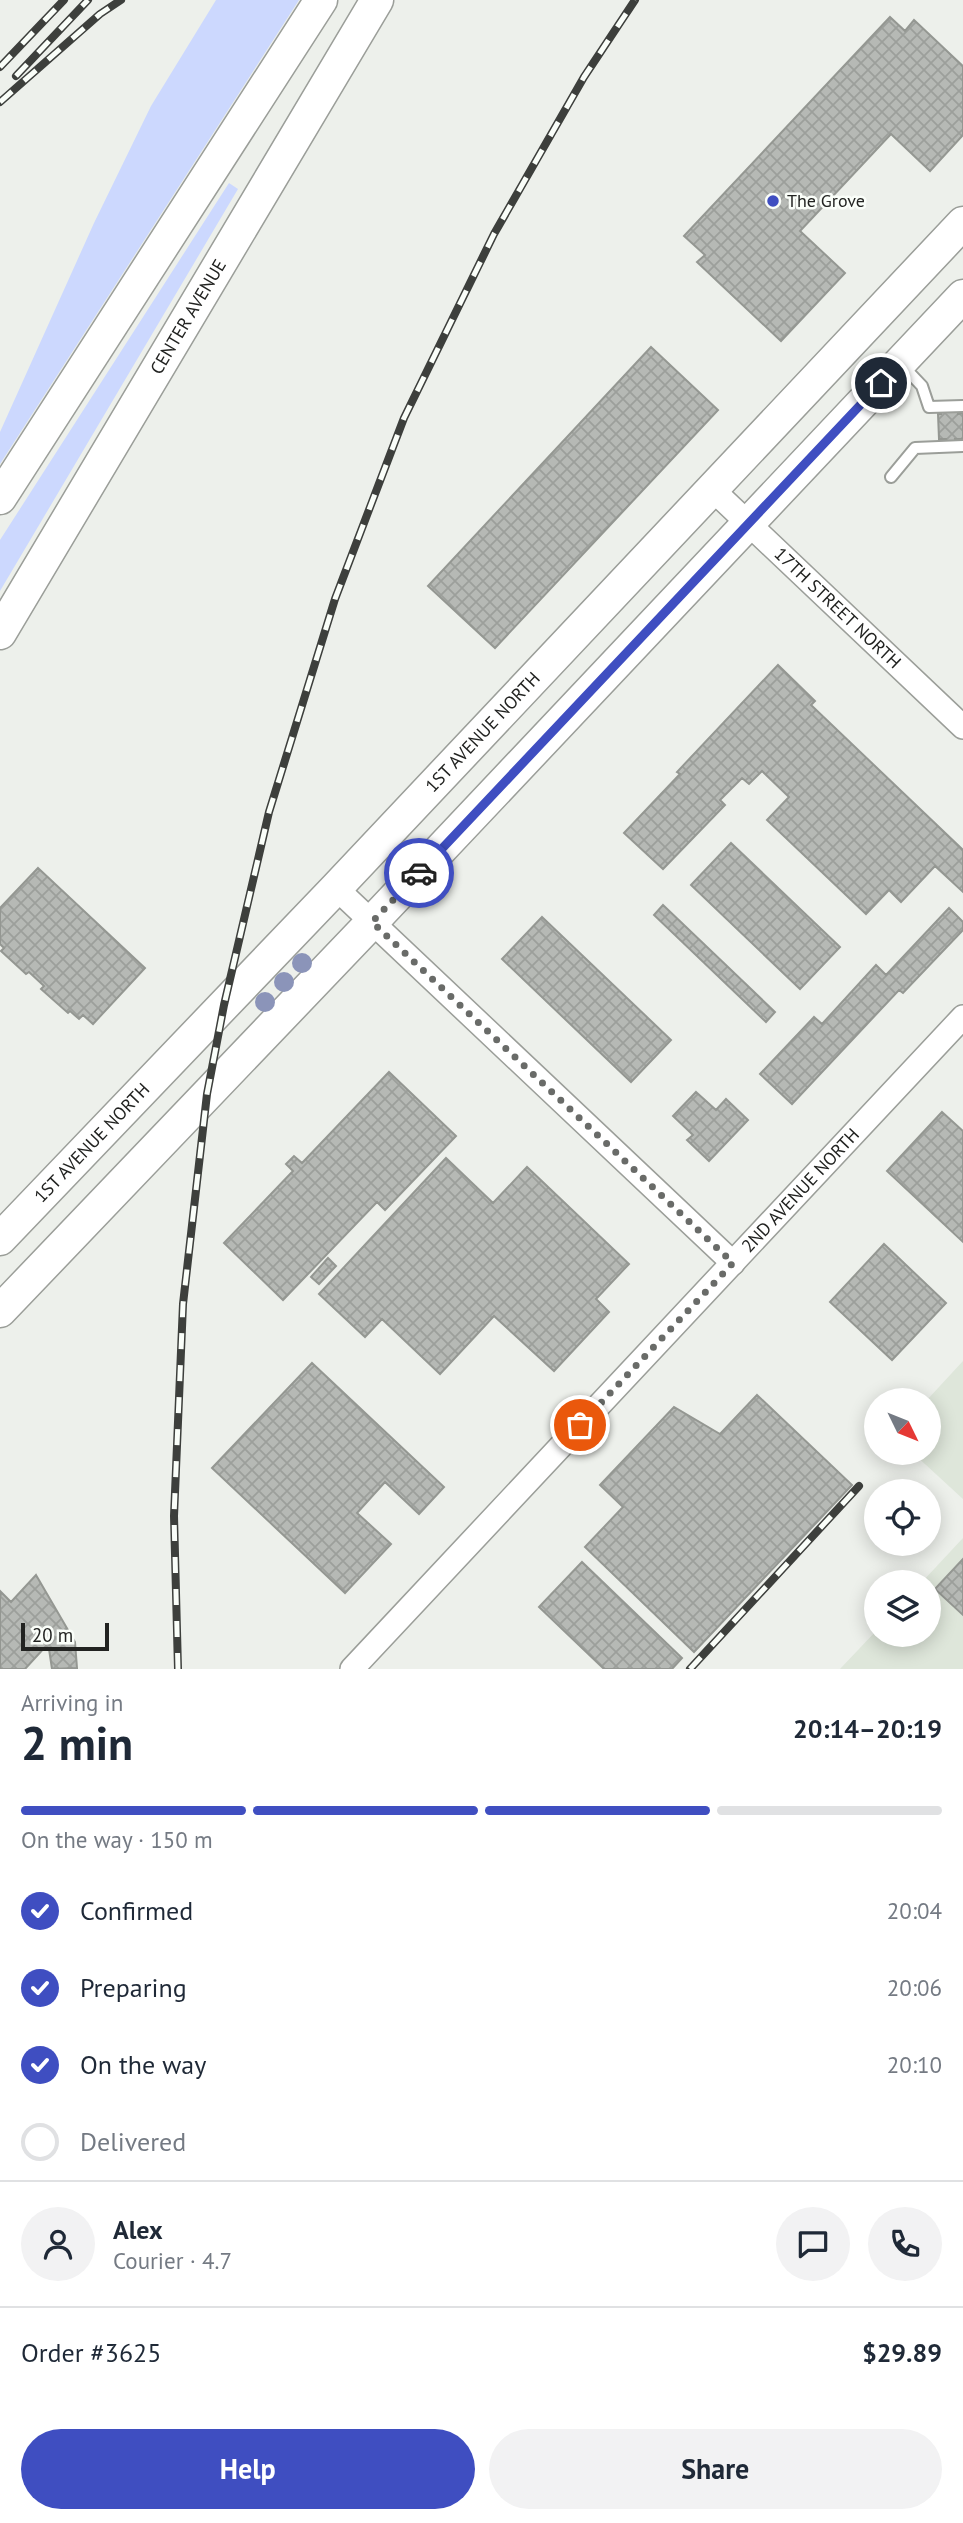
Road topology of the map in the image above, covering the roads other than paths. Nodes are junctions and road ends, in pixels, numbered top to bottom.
1 (321, 0) edge
2 (377, 0) edge
3 (963, 223) edge
4 (963, 296) edge
5 (900, 363) junction
6 (963, 406) edge
7 (963, 446) edge
8 (891, 477) dead end
9 (712, 489) junction
10 (0, 498) edge
11 (749, 523) junction
12 (0, 633) edge
13 (963, 727) edge
14 (336, 888) junction
15 (372, 922) junction
16 (963, 1017) edge
17 (38, 1199) junction
18 (74, 1234) junction
19 (0, 1239) edge
20 (733, 1263) junction
21 (0, 1287) edge
22 (0, 1311) edge
23 (352, 1669) edge

1 - 10 main road
2 - 12 main road, CENTER AVENUE
3 - 9 main road, 1ST AVENUE NORTH
4 - 5 main road
5 - 6 lane
5 - 11 main road
7 - 8 lane
9 - 11 street, 17TH STREET NORTH
9 - 14 main road, 1ST AVENUE NORTH
11 - 13 street, 17TH STREET NORTH
11 - 15 main road
14 - 15 street
14 - 17 main road, 1ST AVENUE NORTH
15 - 18 main road
15 - 20 street
16 - 20 street, 2ND AVENUE NORTH
17 - 18 main road
17 - 19 main road, 1ST AVENUE NORTH
17 - 21 main road
18 - 22 main road
20 - 23 street, 2ND AVENUE NORTH

